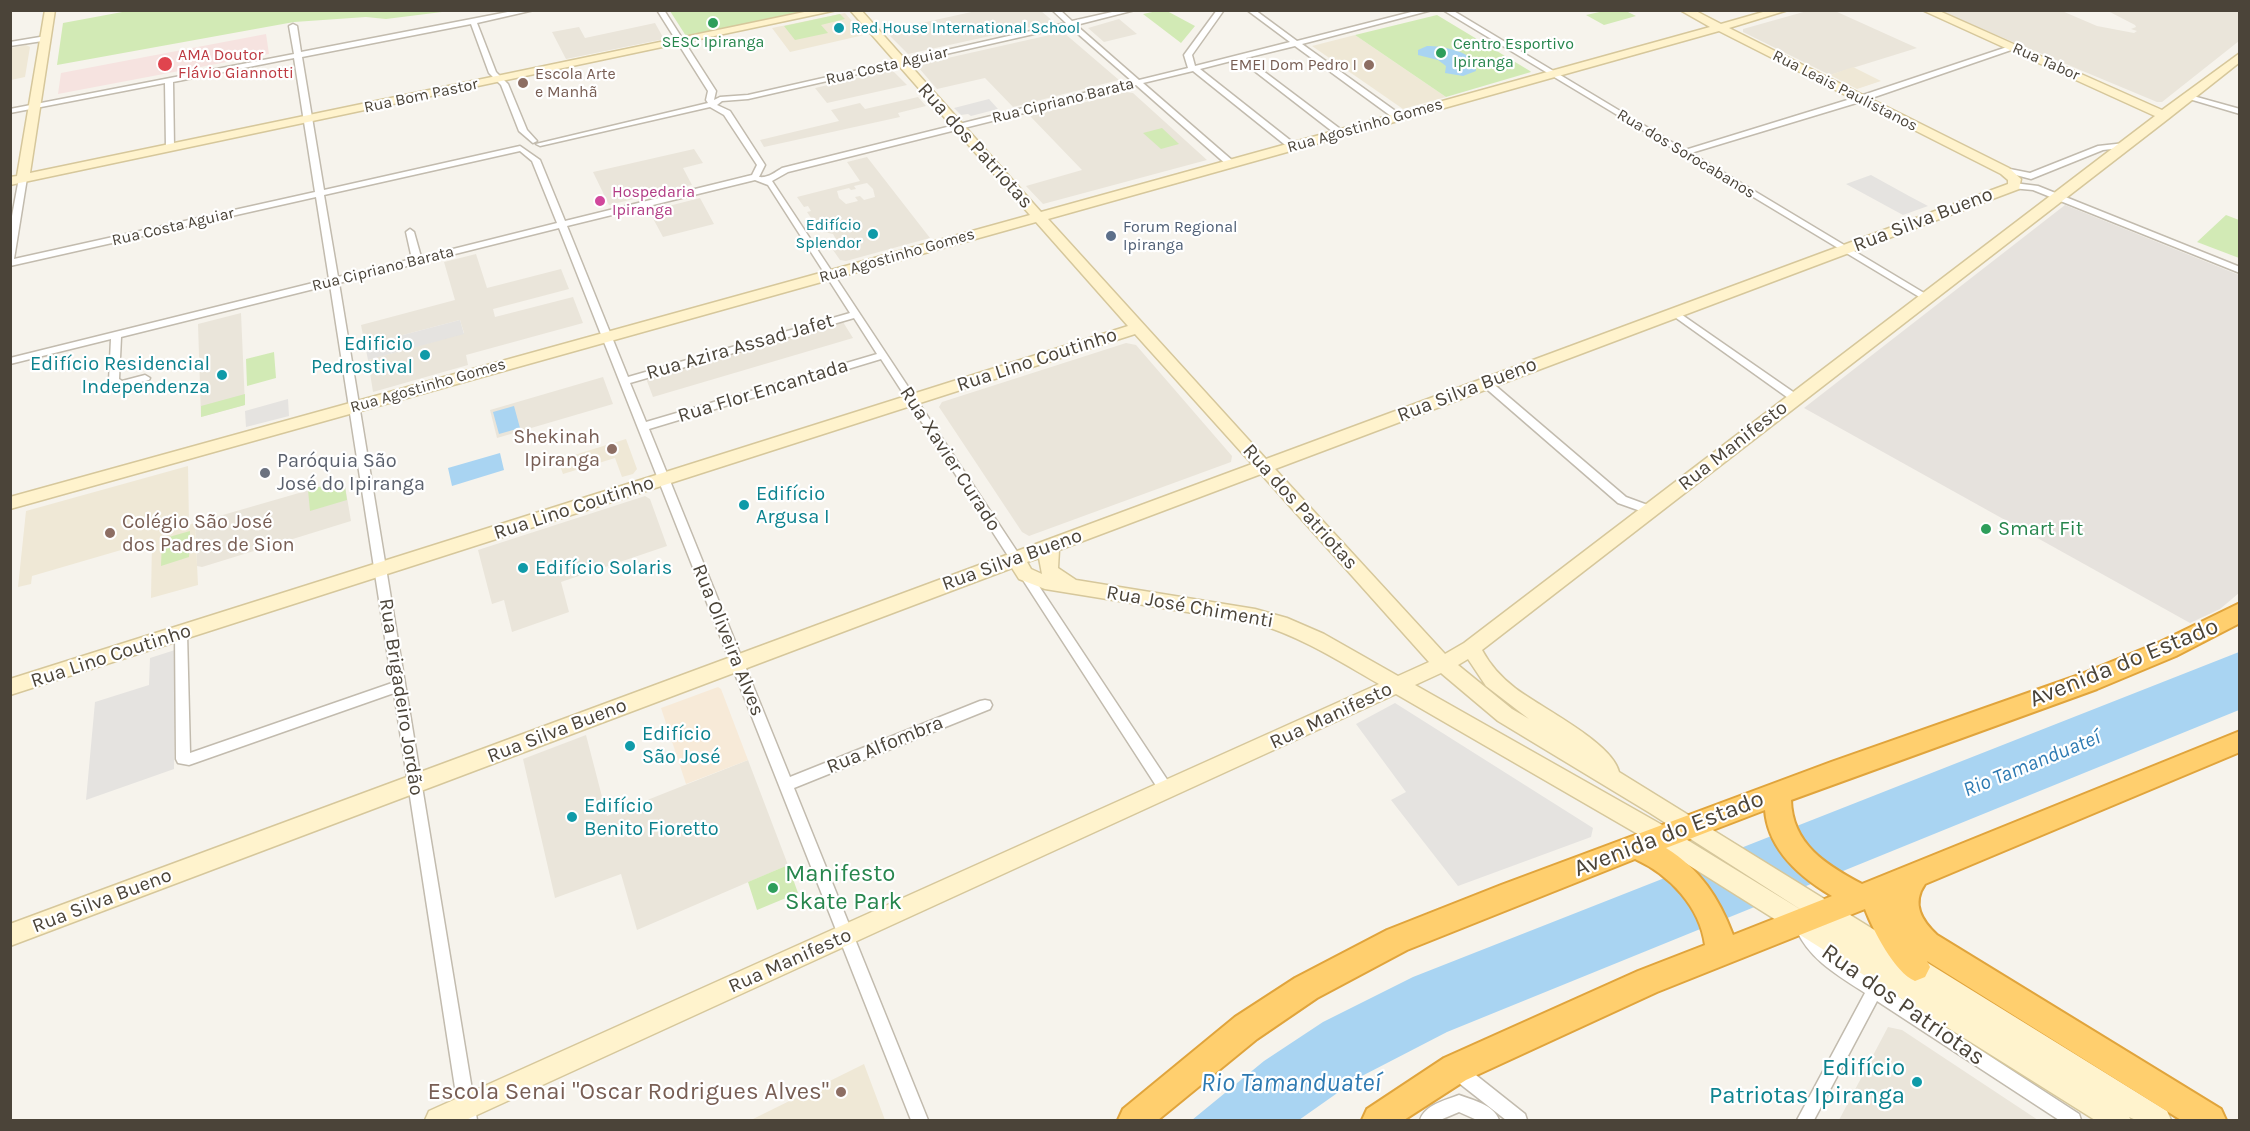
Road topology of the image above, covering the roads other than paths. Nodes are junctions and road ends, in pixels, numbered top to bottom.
1 (50, 10) edge
2 (531, 10) edge
3 (660, 10) edge
4 (832, 10) edge
5 (855, 10) edge
6 (1055, 10) edge
7 (1132, 10) edge
8 (1221, 10) edge
9 (1250, 10) edge
10 (1429, 10) edge
11 (1446, 10) edge
12 (1685, 10) edge
13 (1783, 10) edge
14 (1927, 10) edge
15 (473, 21) junction
16 (1071, 24) junction
17 (293, 26) dead end
18 (1720, 28) junction
19 (46, 38) junction
20 (680, 42) junction
21 (10, 44) edge
22 (1295, 44) junction
23 (2013, 48) junction
24 (298, 55) junction
25 (2240, 56) edge
26 (1241, 57) junction
27 (901, 63) junction
28 (1194, 69) junction
29 (1552, 74) junction
30 (169, 80) junction
31 (499, 80) junction
32 (1138, 82) junction
33 (2189, 96) junction
34 (748, 97) junction
35 (1860, 99) junction
36 (712, 104) junction
37 (36, 106) junction
38 (10, 111) edge
39 (2163, 112) junction
40 (2240, 112) edge
41 (727, 113) junction
42 (1398, 117) junction
43 (308, 119) junction
44 (958, 127) junction
45 (523, 131) junction
46 (1340, 133) junction
47 (537, 144) junction
48 (2125, 145) junction
49 (1292, 146) junction
50 (170, 148) junction
51 (522, 148) junction
52 (1684, 153) junction
53 (536, 160) junction
54 (1230, 163) junction
55 (761, 165) junction
56 (785, 170) junction
57 (2006, 171) junction
58 (2033, 176) joint
59 (17, 179) edge
60 (759, 179) junction
61 (2014, 186) junction
62 (320, 189) junction
63 (2056, 197) junction
64 (1038, 217) junction
65 (562, 225) junction
66 (410, 232) dead end
67 (1844, 249) junction
68 (10, 258) edge
69 (417, 261) junction
70 (10, 263) edge
71 (2240, 270) edge
72 (831, 274) junction
73 (334, 278) junction
74 (1926, 298) junction
75 (1675, 313) junction
76 (856, 314) junction
77 (1137, 328) junction
78 (116, 335) junction
79 (606, 337) junction
80 (883, 355) junction
81 (10, 362) edge
82 (145, 378) dead end
83 (624, 381) junction
84 (1486, 383) junction
85 (1795, 398) junction
86 (912, 400) junction
87 (355, 407) junction
88 (642, 427) junction
89 (1263, 466) junction
90 (663, 479) junction
91 (10, 503) edge
92 (1649, 510) junction
93 (1053, 545) junction
94 (1020, 566) junction
95 (381, 569) junction
96 (1076, 586) junction
97 (2240, 612) edge
98 (181, 633) junction
99 (1471, 648) junction
100 (737, 663) junction
101 (1443, 664) junction
102 (1397, 685) junction
103 (399, 686) junction
104 (10, 687) edge
105 (985, 705) dead end
106 (2240, 741) edge
107 (1620, 783) junction
108 (415, 784) junction
109 (786, 785) junction
110 (1167, 791) junction
111 (1778, 794) junction
112 (1691, 827) junction
113 (1664, 837) junction
114 (1636, 848) junction
115 (1915, 875) junction
116 (1866, 895) junction
117 (1811, 917) junction
118 (10, 935) edge
119 (846, 936) junction
120 (1720, 952) junction
121 (1896, 980) junction
122 (1455, 1069) junction
123 (468, 1114) edge
124 (438, 1120) edge
125 (920, 1120) edge
126 (1134, 1120) edge
127 (1378, 1120) edge
128 (1428, 1120) edge
129 (1491, 1120) edge
130 (1520, 1120) edge
131 (1805, 1120) edge
132 (2073, 1120) edge
133 (2118, 1120) edge
134 (2158, 1120) edge
135 (2210, 1120) edge

1 - 19 main road
2 - 15 street
3 - 20 street
4 - 20 main road, Rua Bom Pastor
5 - 27 main road, Rua dos Patriotas
6 - 16 street
7 - 16 street, Rua Costa Aguiar
8 - 28 street
9 - 22 street
10 - 22 street, Rua Cipriano Barata
11 - 29 street, Rua dos Sorocabanos
12 - 18 main road, Rua Leais Paulistanos
13 - 18 main road, Rua Agostinho Gomes
14 - 23 main road, Rua Tabor
15 - 24 street
15 - 31 street
16 - 27 street, Rua Costa Aguiar
16 - 32 street
17 - 24 street, Rua Brigadeiro Jordão
18 - 29 main road, Rua Agostinho Gomes
18 - 35 main road, Rua Leais Paulistanos
19 - 21 street
19 - 37 main road
20 - 31 main road, Rua Bom Pastor
20 - 36 street
22 - 26 street, Rua Cipriano Barata
22 - 42 street
23 - 35 street
23 - 39 main road, Rua Tabor
24 - 30 street
24 - 43 street, Rua Brigadeiro Jordão
25 - 33 main road, Rua Manifesto
26 - 28 street, Rua Cipriano Barata
26 - 46 street
27 - 34 street, Rua Costa Aguiar
27 - 44 main road, Rua dos Patriotas
28 - 32 street, Rua Cipriano Barata
28 - 49 street
29 - 42 main road, Rua Agostinho Gomes
29 - 52 street, Rua dos Sorocabanos
30 - 37 street
30 - 50 street
31 - 43 main road, Rua Bom Pastor
31 - 45 street
32 - 44 street, Rua Cipriano Barata
32 - 54 street
33 - 39 main road, Rua Manifesto
33 - 40 street
34 - 36 street, Rua Costa Aguiar
34 - 41 street, Rua Costa Aguiar
35 - 52 street
35 - 57 main road, Rua Leais Paulistanos
36 - 41 street
36 - 47 street, Rua Costa Aguiar
37 - 38 street
37 - 59 main road
39 - 48 main road, Rua Manifesto
41 - 55 street
42 - 46 main road, Rua Agostinho Gomes
43 - 50 main road, Rua Bom Pastor
43 - 62 street, Rua Brigadeiro Jordão
44 - 56 street, Rua Cipriano Barata
44 - 64 main road, Rua dos Patriotas
45 - 47 street
45 - 51 street
46 - 49 main road, Rua Agostinho Gomes
47 - 51 street, Rua Costa Aguiar
47 - 53 street
48 - 58 street, Rua Manifesto
48 - 63 main road, Rua Manifesto
49 - 54 main road, Rua Agostinho Gomes
50 - 59 main road, Rua Bom Pastor
51 - 53 street, Rua Oliveira Alves
51 - 62 street, Rua Costa Aguiar
52 - 67 street, Rua dos Sorocabanos
53 - 65 street, Rua Oliveira Alves
54 - 64 main road, Rua Agostinho Gomes
55 - 56 street
55 - 60 street
56 - 60 street, Rua Cipriano Barata
57 - 58 street, Rua Leais Paulistanos
57 - 61 main road
59 - 68 street
60 - 65 street, Rua Cipriano Barata
60 - 72 street, Rua Xavier Curado
61 - 63 street
61 - 67 main road, Rua Silva Bueno
62 - 70 street, Rua Costa Aguiar
62 - 73 street, Rua Brigadeiro Jordão
63 - 71 street
63 - 74 main road, Rua Manifesto
64 - 72 main road, Rua Agostinho Gomes
64 - 77 main road, Rua dos Patriotas
65 - 69 street, Rua Cipriano Barata
65 - 79 street, Rua Oliveira Alves
66 - 69 street
67 - 74 street, Rua dos Sorocabanos
67 - 75 main road, Rua Silva Bueno
69 - 73 street, Rua Cipriano Barata
72 - 76 street, Rua Xavier Curado
72 - 79 main road, Rua Agostinho Gomes
73 - 78 street, Rua Cipriano Barata
73 - 87 street, Rua Brigadeiro Jordão
74 - 85 main road, Rua Manifesto
75 - 84 main road, Rua Silva Bueno
75 - 85 street
76 - 80 street, Rua Xavier Curado
76 - 83 street, Rua Azira Assad Jafet
77 - 86 main road, Rua Lino Coutinho
77 - 89 main road, Rua dos Patriotas
78 - 81 street, Rua Cipriano Barata
78 - 82 street
79 - 83 street, Rua Oliveira Alves
79 - 87 main road, Rua Agostinho Gomes
80 - 86 street, Rua Xavier Curado
80 - 88 street, Rua Flor Encantada
83 - 88 street, Rua Oliveira Alves
84 - 89 main road, Rua Silva Bueno
84 - 92 street
85 - 92 main road, Rua Manifesto
86 - 90 main road, Rua Lino Coutinho
86 - 94 street, Rua Xavier Curado
87 - 91 main road, Rua Agostinho Gomes
87 - 95 street, Rua Brigadeiro Jordão
88 - 90 street, Rua Oliveira Alves
89 - 93 main road, Rua Silva Bueno
89 - 101 main road, Rua dos Patriotas
90 - 95 main road, Rua Lino Coutinho
90 - 100 street, Rua Oliveira Alves
92 - 99 main road, Rua Manifesto
93 - 94 main road, Rua Silva Bueno
93 - 96 main road, Rua José Chimenti
94 - 96 main road, Rua José Chimenti
94 - 100 main road, Rua Silva Bueno
94 - 110 street, Rua Xavier Curado
95 - 98 main road, Rua Lino Coutinho
95 - 103 street, Rua Brigadeiro Jordão
96 - 102 main road, Rua José Chimenti
97 - 111 highway, Avenida do Estado
98 - 103 street
98 - 104 main road, Rua Lino Coutinho
99 - 101 main road, Rua Manifesto
99 - 107 main road
100 - 108 main road, Rua Silva Bueno
100 - 109 street, Rua Oliveira Alves
101 - 102 main road, Rua Manifesto
101 - 107 main road, Rua dos Patriotas
102 - 110 main road, Rua Manifesto
102 - 113 main road
103 - 108 street, Rua Brigadeiro Jordão
105 - 109 street, Rua Alfombra
106 - 115 highway
107 - 112 main road, Rua dos Patriotas
108 - 118 main road, Rua Silva Bueno
108 - 123 street, Rua Brigadeiro Jordão
109 - 119 street, Rua Oliveira Alves
110 - 119 main road, Rua Manifesto
111 - 112 highway, Avenida do Estado
111 - 116 highway
112 - 113 highway, Avenida do Estado
112 - 117 main road, Rua dos Patriotas
113 - 114 highway, Avenida do Estado
113 - 117 main road
114 - 120 highway
114 - 126 highway, Avenida do Estado
115 - 116 highway
115 - 135 highway
116 - 117 highway
116 - 121 highway
117 - 120 highway
117 - 121 main road
119 - 123 main road, Rua Manifesto
119 - 125 street, Rua Oliveira Alves
120 - 122 highway
121 - 131 street
121 - 132 street, Rua dos Patriotas
121 - 133 main road
121 - 134 main road
122 - 127 highway
122 - 130 street
123 - 124 main road, Rua Manifesto
128 - 129 street

